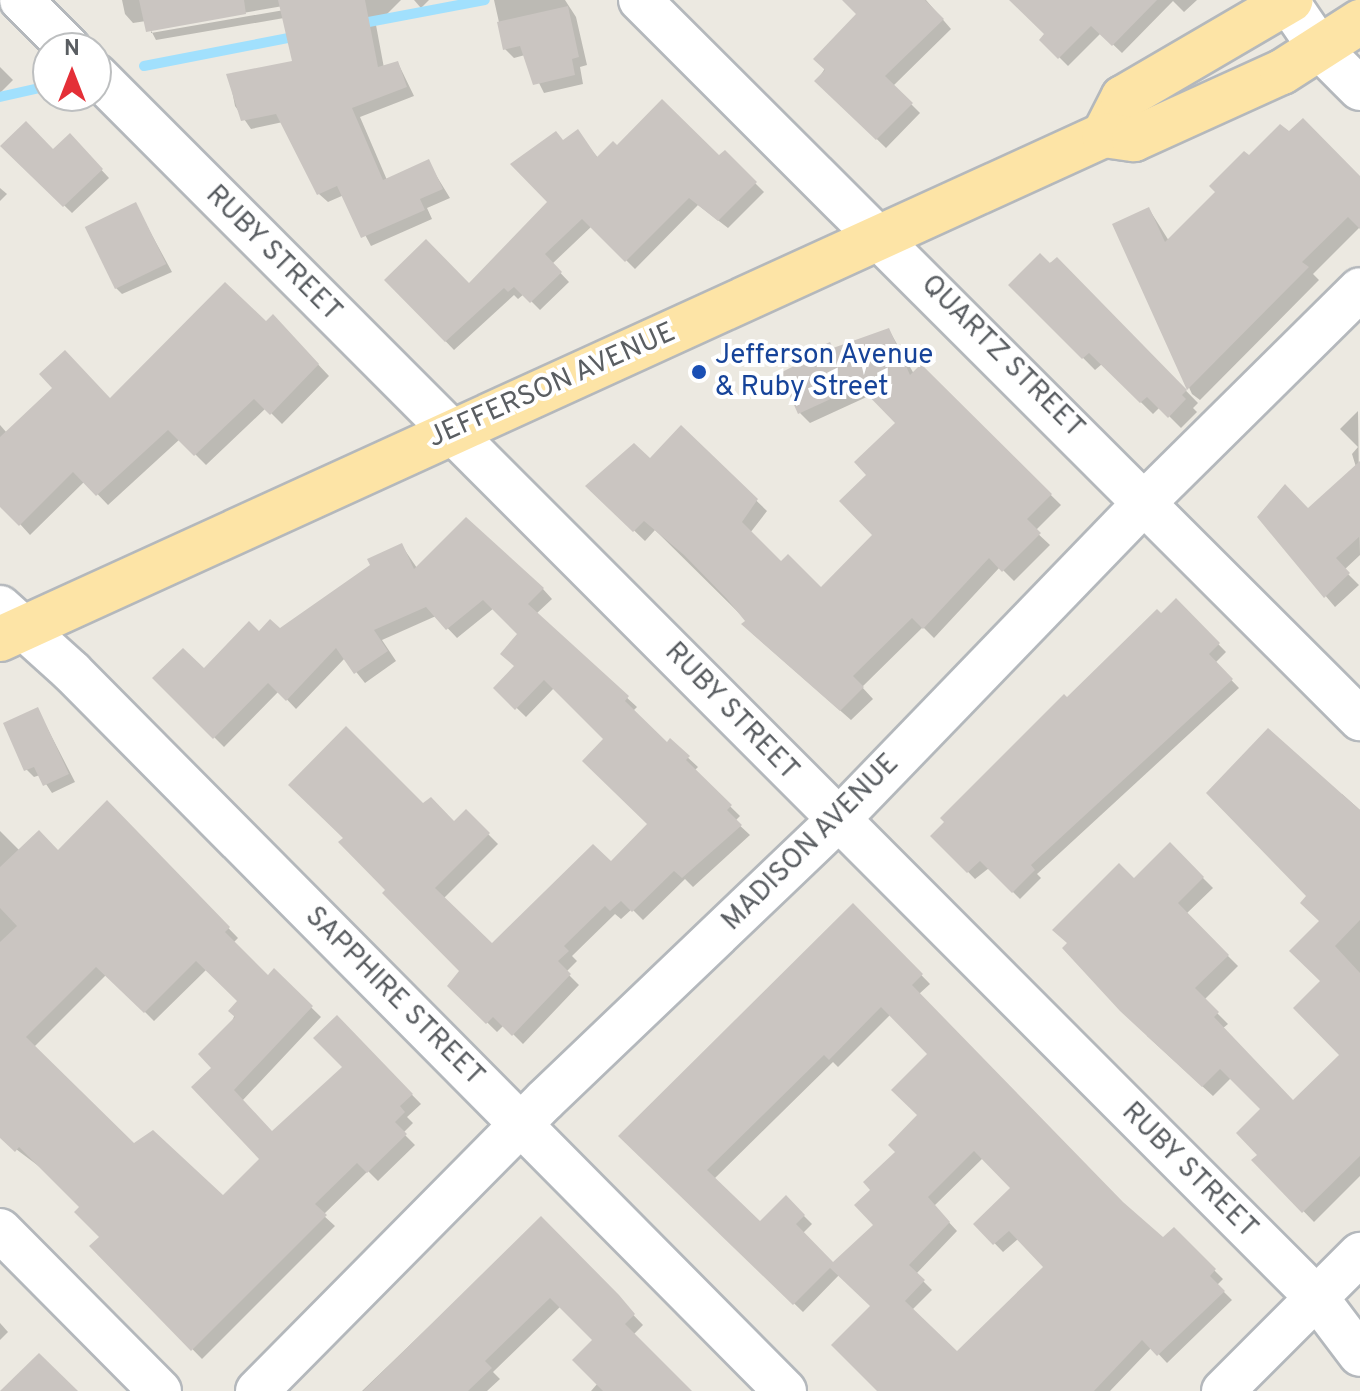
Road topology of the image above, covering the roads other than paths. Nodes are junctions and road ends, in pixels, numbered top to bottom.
1 (21, 0) edge
2 (640, 0) edge
3 (1290, 1) edge
4 (1360, 22) edge
5 (53, 32) edge
6 (1321, 50) junction
7 (1360, 89) edge
8 (112, 91) edge
9 (1104, 135) junction
10 (879, 237) junction
11 (1360, 289) edge
12 (450, 431) junction
13 (1146, 501) junction
14 (7, 625) edge
15 (1360, 719) edge
16 (837, 821) junction
17 (521, 1125) junction
18 (0, 1230) edge
19 (1360, 1254) edge
20 (1317, 1298) junction
21 (1360, 1355) edge
22 (160, 1391) edge
23 (257, 1391) edge
24 (785, 1391) edge
25 (1223, 1391) edge

1 - 5 street
2 - 10 street, QUARTZ STREET
3 - 6 street
3 - 9 main road
4 - 6 main road, JEFFERSON AVENUE
6 - 7 street
6 - 9 main road, JEFFERSON AVENUE
8 - 12 street, RUBY STREET
9 - 10 main road, JEFFERSON AVENUE
10 - 12 main road, JEFFERSON AVENUE
10 - 13 street, QUARTZ STREET
11 - 13 street, MADISON AVENUE
12 - 14 main road, JEFFERSON AVENUE
12 - 16 street, RUBY STREET
13 - 15 street, QUARTZ STREET
13 - 16 street, MADISON AVENUE
14 - 17 street, SAPPHIRE STREET
16 - 17 street, MADISON AVENUE
16 - 20 street, RUBY STREET
17 - 23 street, MADISON AVENUE
17 - 24 street, SAPPHIRE STREET
18 - 22 street
19 - 20 street
20 - 21 street, RUBY STREET
20 - 25 street

